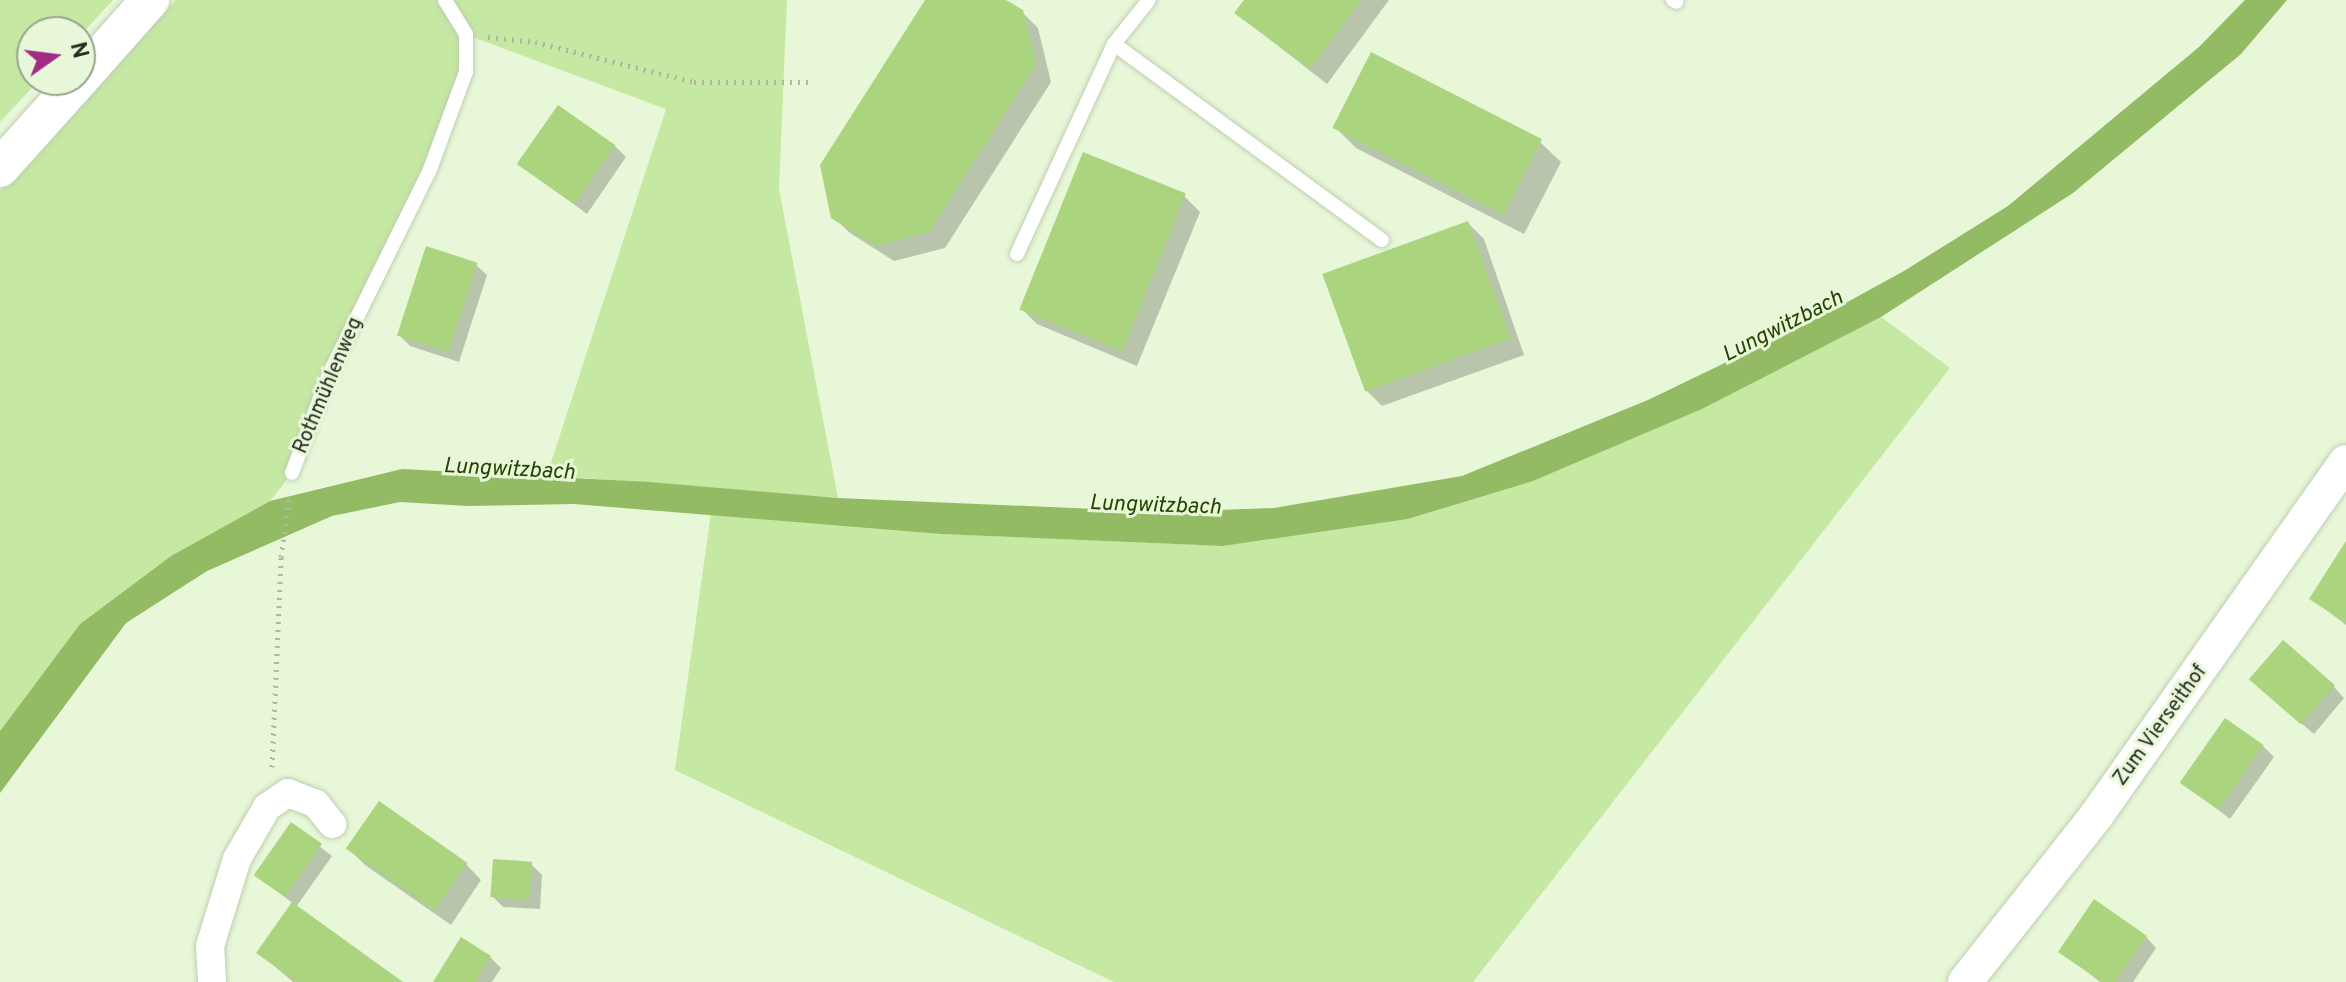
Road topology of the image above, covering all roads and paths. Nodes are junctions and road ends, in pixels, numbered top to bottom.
1 (150, 0) edge
2 (445, 0) edge
3 (1149, 0) edge
4 (466, 34) junction
5 (1114, 44) junction
6 (96, 62) edge
7 (810, 82) dead end
8 (65, 96) edge
9 (0, 168) edge
10 (1382, 240) dead end
11 (1017, 254) dead end
12 (2346, 462) edge
13 (292, 473) joint
14 (282, 797) junction
15 (332, 824) dead end
16 (212, 982) edge
17 (1965, 982) edge

1 - 6 main road
2 - 4 lane
3 - 5 lane
4 - 7 path
4 - 13 lane, Rothmühlenweg
5 - 10 lane
5 - 11 lane
8 - 9 main road
12 - 17 street, Zum Vierseithof
13 - 14 path, Rothmühlenweg
14 - 15 street
14 - 16 street

